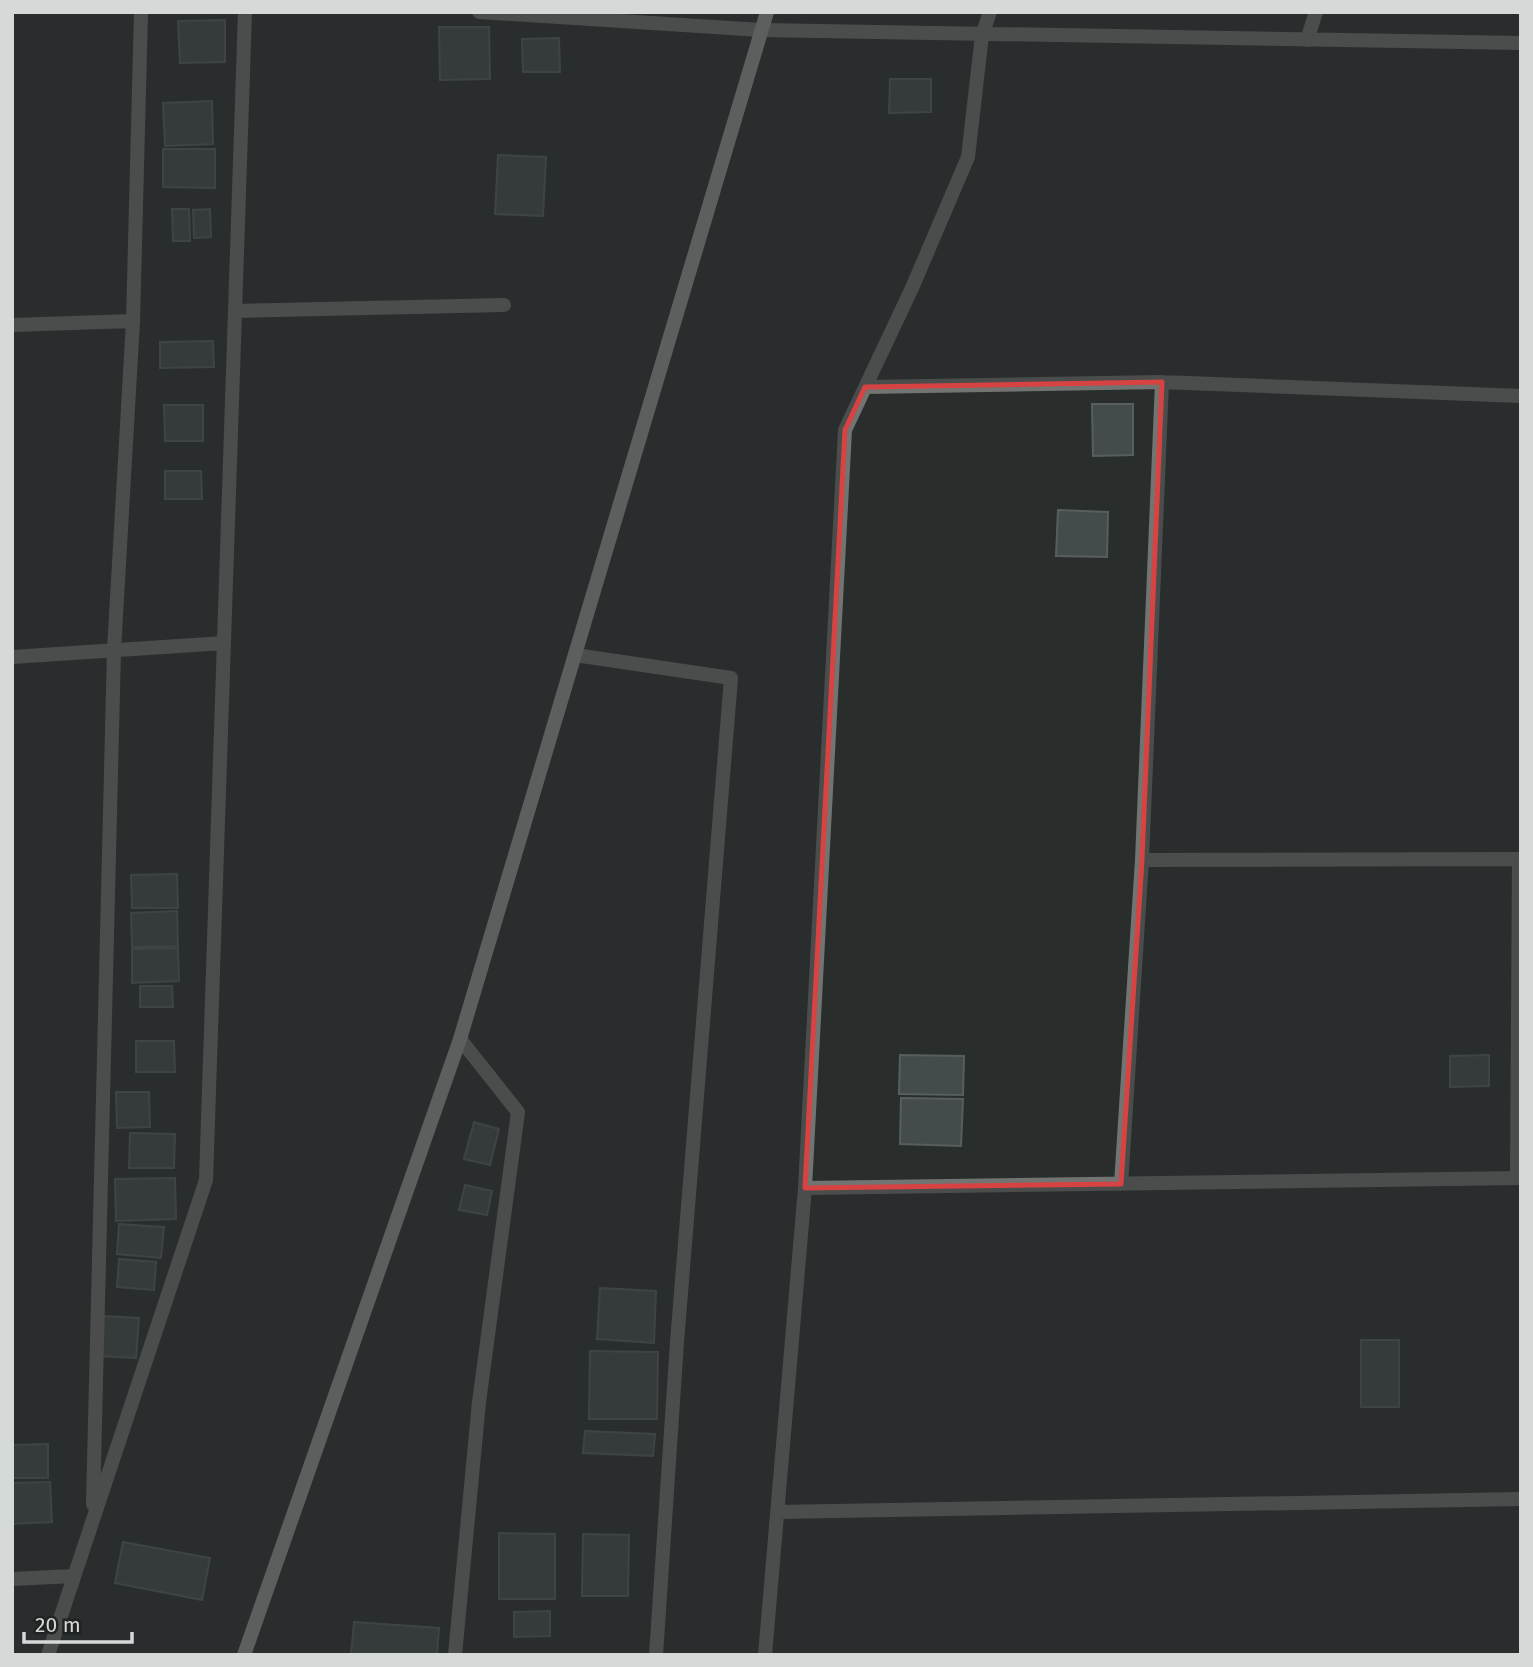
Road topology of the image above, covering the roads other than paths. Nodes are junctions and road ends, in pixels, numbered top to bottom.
1 (141, 12) edge
2 (245, 12) edge
3 (479, 12) edge
4 (767, 12) edge
5 (990, 12) edge
6 (1316, 12) edge
7 (761, 30) junction
8 (982, 35) junction
9 (1307, 40) junction
10 (1521, 43) edge
11 (504, 305) dead end
12 (235, 311) junction
13 (133, 321) junction
14 (12, 325) edge
15 (1162, 382) junction
16 (865, 387) junction
17 (1521, 396) edge
18 (224, 643) junction
19 (114, 650) junction
20 (575, 656) junction
21 (12, 657) edge
22 (1520, 859) edge
23 (1142, 860) junction
24 (460, 1039) junction
25 (1519, 1178) edge
26 (1121, 1184) junction
27 (805, 1188) junction
28 (1521, 1499) edge
29 (777, 1512) junction
30 (93, 1520) junction
31 (74, 1576) junction
32 (12, 1579) edge
33 (48, 1655) edge
34 (244, 1655) edge
35 (456, 1655) edge
36 (656, 1655) edge
37 (765, 1655) edge

1 - 13 street
2 - 12 street
3 - 7 street
4 - 7 street
5 - 8 street
6 - 9 street
7 - 8 street
7 - 20 street
8 - 9 street
8 - 16 street
9 - 10 street
11 - 12 street
12 - 18 street
13 - 14 street
13 - 19 street
15 - 16 street
15 - 17 street
15 - 23 street
16 - 27 street
18 - 19 street
18 - 30 street
19 - 21 street
19 - 30 street
20 - 24 street
20 - 36 street
22 - 23 street
22 - 25 street
23 - 26 street
24 - 34 street
24 - 35 street
25 - 26 street
26 - 27 street
27 - 29 street
28 - 29 street
29 - 37 street
30 - 31 street
31 - 32 street
31 - 33 street

